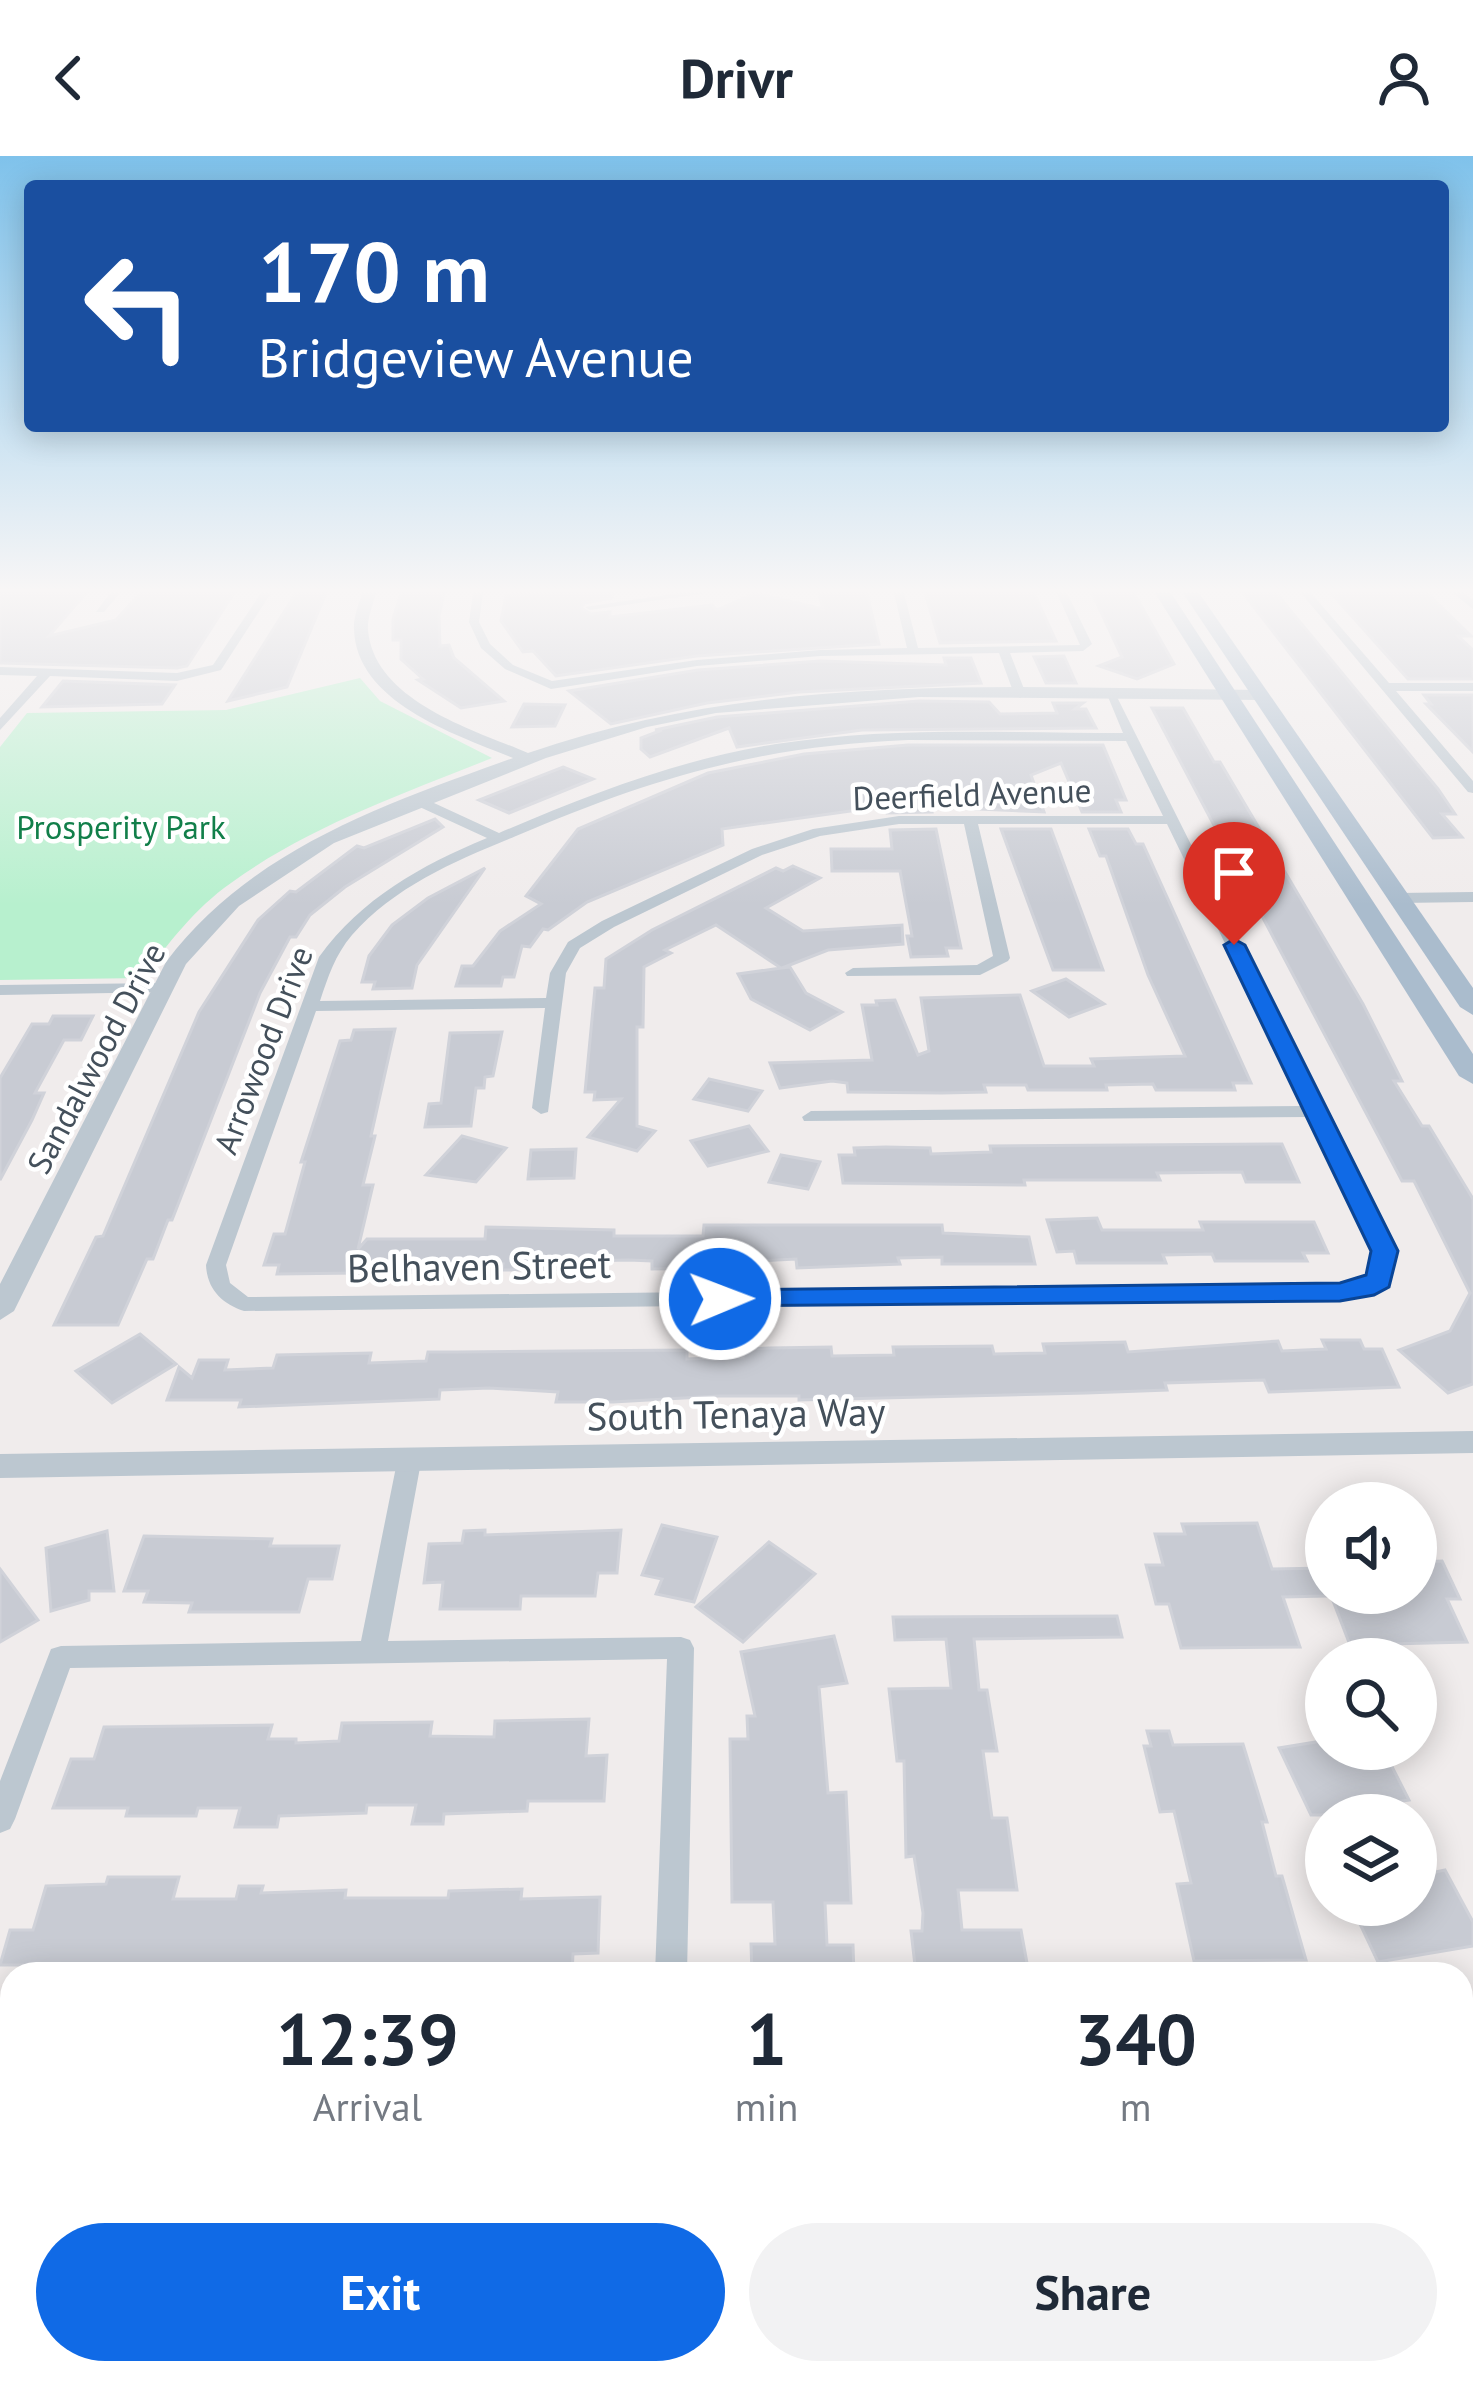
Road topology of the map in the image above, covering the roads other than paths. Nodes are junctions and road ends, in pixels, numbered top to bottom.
1 (25, 697) edge
2 (403, 697) edge
3 (826, 697) edge
4 (1111, 697) edge
5 (1230, 697) edge
6 (1262, 697) edge
7 (1395, 697) edge
8 (0, 726) edge
9 (1131, 737) junction
10 (527, 758) junction
11 (1473, 789) edge
12 (416, 800) junction
13 (1305, 813) junction
14 (970, 820) junction
15 (1172, 820) junction
16 (499, 838) junction
17 (1473, 897) edge
18 (1399, 898) junction
19 (853, 973) dead end
20 (162, 988) junction
21 (3, 994) edge
22 (554, 1003) junction
23 (309, 1006) junction
24 (1473, 1006) edge
25 (1473, 1076) edge
26 (541, 1108) dead end
27 (1316, 1112) junction
28 (811, 1117) dead end
29 (227, 1294) joint
30 (0, 1311) edge
31 (1473, 1442) edge
32 (409, 1462) junction
33 (0, 1466) edge
34 (372, 1652) junction
35 (0, 1819) edge
36 (671, 1962) edge

1 - 8 street
2 - 10 street
3 - 10 street, Sandalwood Drive
4 - 9 street
5 - 13 main road
6 - 18 main road
7 - 11 street
9 - 15 street
9 - 16 street, Arrowood Drive
10 - 12 street, Sandalwood Drive
12 - 16 street
12 - 20 street, Sandalwood Drive
13 - 18 main road
13 - 25 main road
14 - 15 street, Deerfield Avenue
14 - 19 street
14 - 22 street, Deerfield Avenue
15 - 27 street
16 - 23 street, Arrowood Drive
17 - 18 street
18 - 24 main road
20 - 21 street
20 - 30 street, Sandalwood Drive
22 - 23 street
22 - 26 street, Deerfield Avenue
23 - 29 street, Arrowood Drive
27 - 28 street
27 - 29 street, Belhaven Street
31 - 32 street, South Tenaya Way
32 - 33 street, South Tenaya Way
32 - 34 street
34 - 35 street
34 - 36 street

